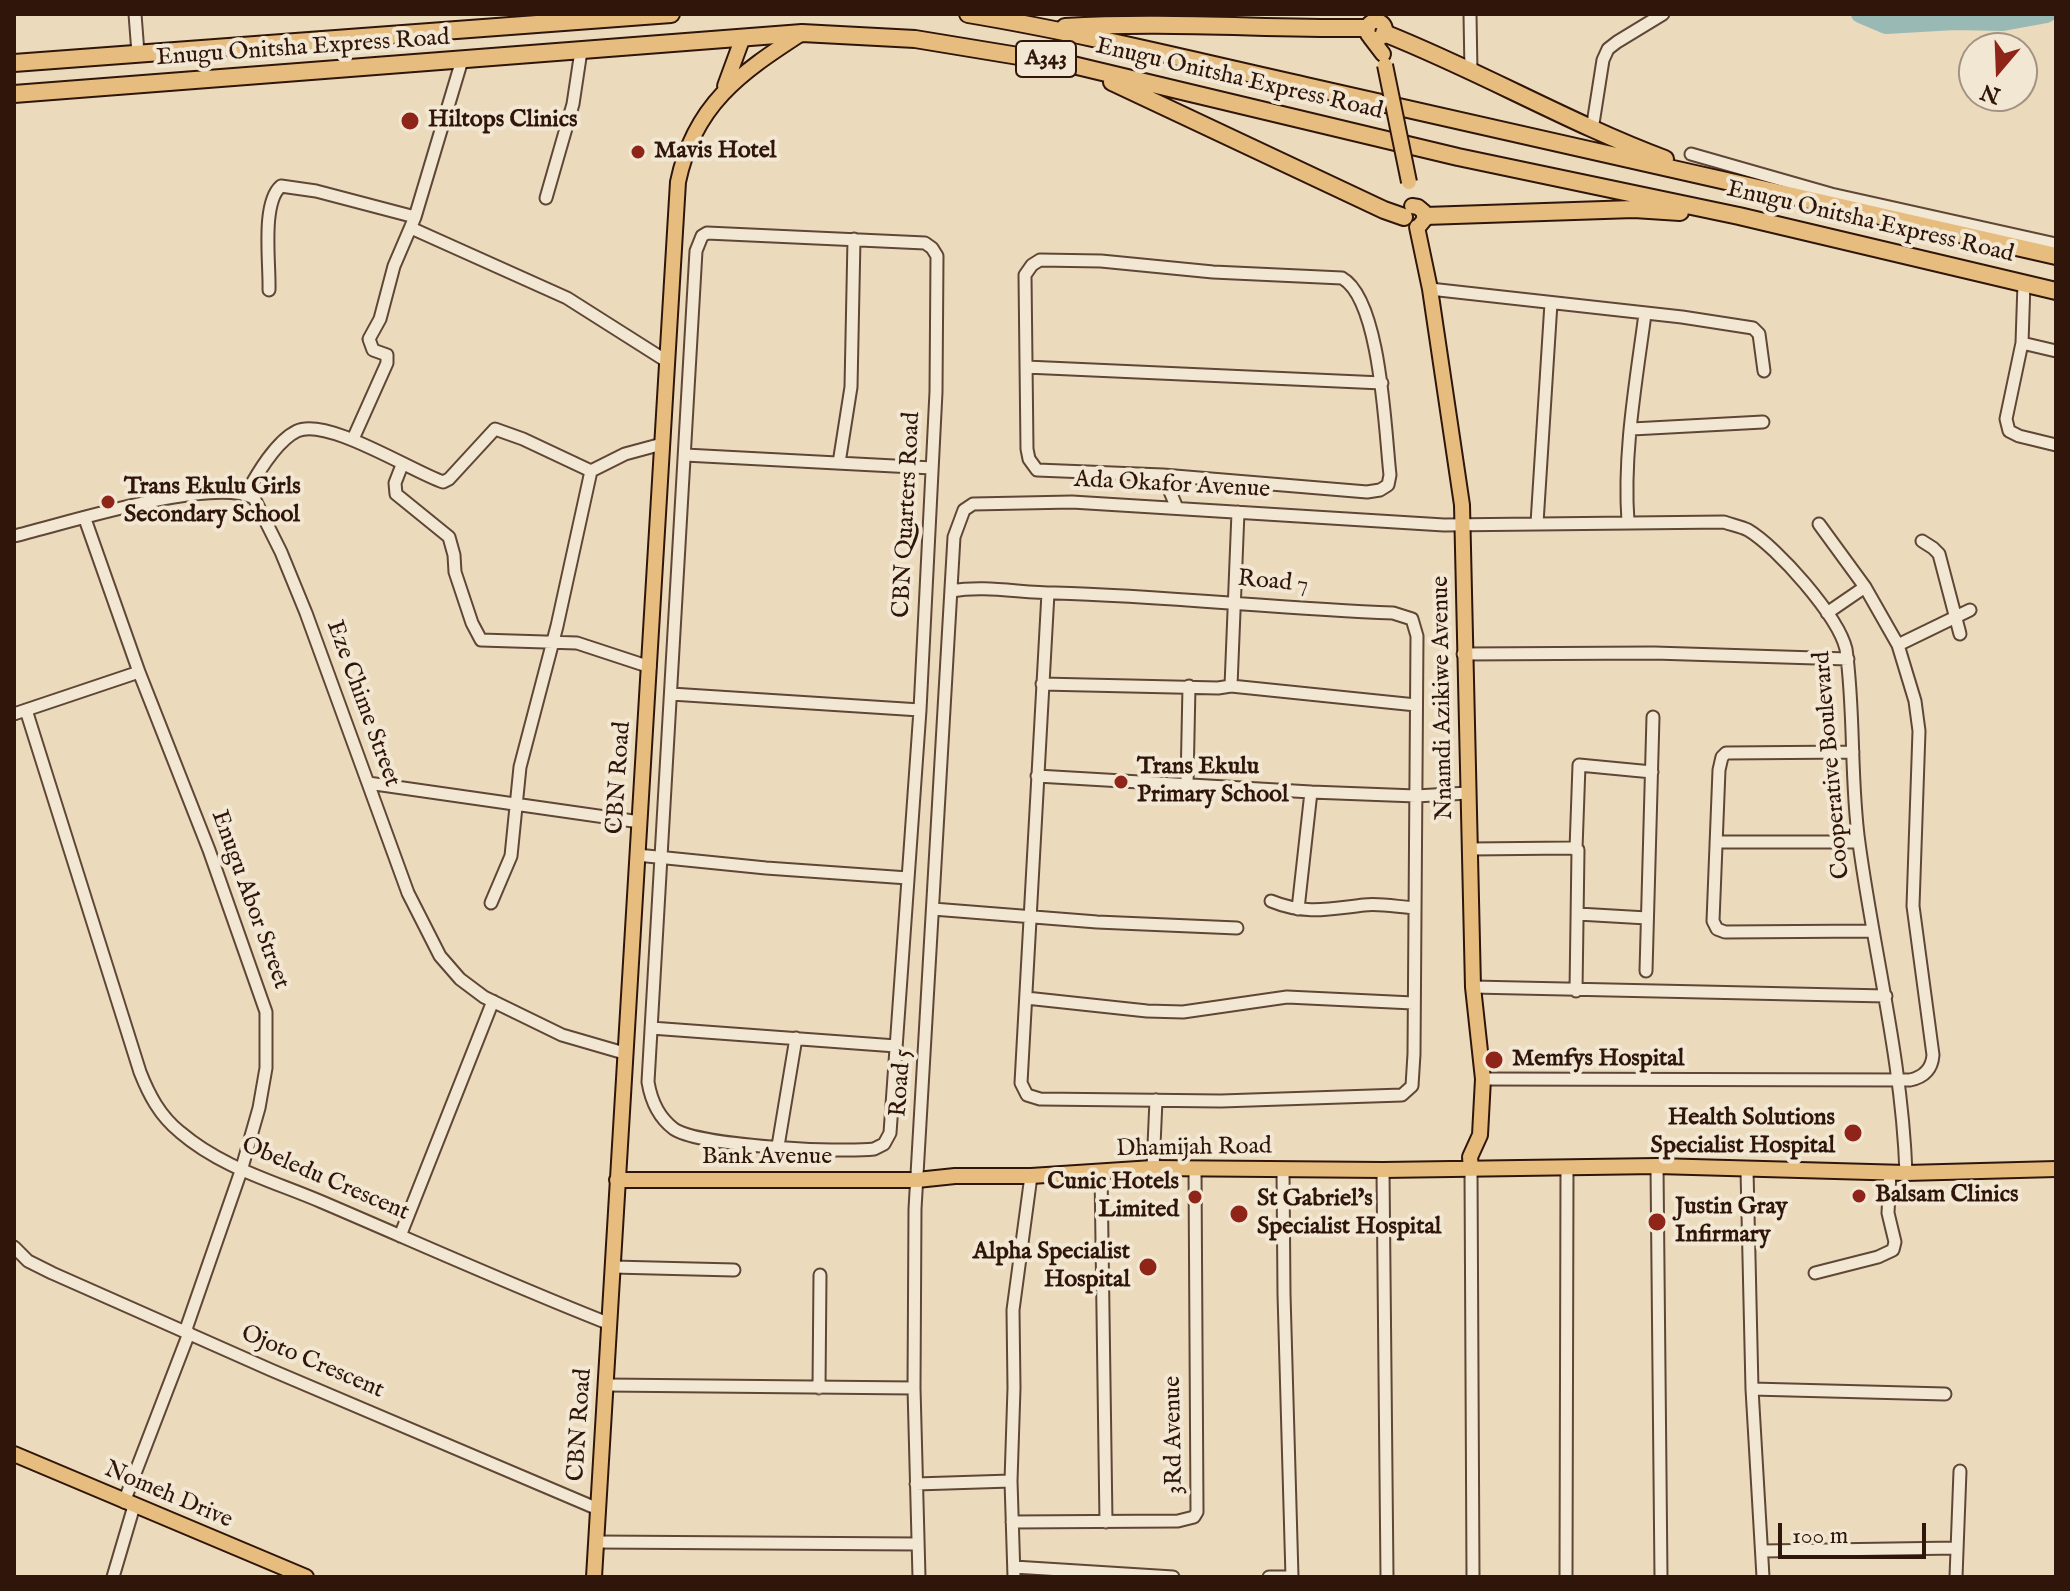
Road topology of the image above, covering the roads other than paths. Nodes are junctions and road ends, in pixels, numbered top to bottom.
1 (135, 14) edge
2 (671, 14) edge
3 (968, 14) edge
4 (1470, 14) edge
5 (1663, 14) edge
6 (1044, 28) junction
7 (1375, 28) edge
8 (802, 33) junction
9 (743, 37) junction
10 (581, 51) junction
11 (138, 53) junction
12 (462, 60) junction
13 (14, 63) edge
14 (1073, 65) junction
15 (1471, 72) junction
16 (722, 93) junction
17 (14, 94) edge
18 (1592, 130) junction
19 (1691, 154) dead end
20 (1694, 175) junction
21 (546, 198) dead end
22 (1414, 216) junction
23 (1739, 216) junction
24 (413, 222) junction
25 (854, 239) junction
26 (2056, 244) edge
27 (2056, 256) edge
28 (2024, 283) junction
29 (1430, 289) junction
30 (269, 290) dead end
31 (2056, 291) edge
32 (1551, 303) junction
33 (1645, 314) junction
34 (2022, 343) junction
35 (2056, 351) edge
36 (668, 362) junction
37 (1026, 367) junction
38 (1764, 371) dead end
39 (1382, 383) junction
40 (1763, 422) dead end
41 (1632, 429) junction
42 (353, 439) junction
43 (662, 444) junction
44 (2056, 445) edge
45 (685, 455) junction
46 (839, 463) junction
47 (402, 465) junction
48 (932, 468) junction
49 (591, 471) junction
50 (1163, 475) junction
51 (250, 496) junction
52 (1177, 508) junction
53 (1238, 512) junction
54 (85, 519) junction
55 (1628, 522) junction
56 (1537, 523) junction
57 (1819, 524) dead end
58 (1462, 525) junction
59 (14, 536) edge
60 (1922, 541) dead end
61 (1865, 587) junction
62 (951, 591) junction
63 (1048, 593) junction
64 (1233, 601) junction
65 (1970, 610) dead end
66 (1827, 613) junction
67 (1955, 620) junction
68 (1960, 634) dead end
69 (553, 641) junction
70 (1898, 645) junction
71 (1463, 654) junction
72 (1848, 659) junction
73 (650, 667) junction
74 (139, 672) junction
75 (1042, 684) junction
76 (1189, 686) junction
77 (1231, 686) junction
78 (671, 694) junction
79 (1416, 705) junction
80 (920, 710) junction
81 (20, 712) edge
82 (1653, 717) dead end
83 (1853, 752) junction
84 (1652, 772) junction
85 (1037, 776) junction
86 (368, 783) junction
87 (1187, 784) junction
88 (1311, 792) junction
89 (1468, 793) junction
90 (1416, 796) junction
91 (516, 805) junction
92 (640, 822) junction
93 (1716, 842) junction
94 (1859, 842) junction
95 (1470, 849) junction
96 (1576, 849) junction
97 (637, 855) junction
98 (662, 857) junction
99 (908, 878) junction
100 (1271, 901) dead end
101 (491, 903) dead end
102 (1415, 908) junction
103 (933, 909) junction
104 (1298, 909) junction
105 (1578, 914) junction
106 (1029, 918) junction
107 (1647, 918) junction
108 (1237, 928) dead end
109 (1872, 931) junction
110 (1646, 971) dead end
111 (1473, 987) junction
112 (1576, 991) junction
113 (1886, 996) junction
114 (1026, 998) junction
115 (493, 1001) junction
116 (1413, 1003) junction
117 (651, 1028) junction
118 (796, 1038) junction
119 (896, 1046) junction
120 (624, 1053) junction
121 (1483, 1079) junction
122 (1899, 1079) junction
123 (1156, 1100) junction
124 (778, 1146) junction
125 (1657, 1166) junction
126 (1567, 1167) junction
127 (1153, 1168) junction
128 (1195, 1169) junction
129 (1471, 1169) junction
130 (2056, 1169) edge
131 (1283, 1170) junction
132 (1383, 1170) junction
133 (1747, 1170) junction
134 (241, 1171) junction
135 (1101, 1172) junction
136 (1890, 1172) junction
137 (1906, 1173) junction
138 (1031, 1176) junction
139 (617, 1180) junction
140 (917, 1180) junction
141 (400, 1236) junction
142 (14, 1247) edge
143 (613, 1267) junction
144 (734, 1270) dead end
145 (1815, 1273) dead end
146 (820, 1275) dead end
147 (610, 1324) junction
148 (187, 1333) junction
149 (606, 1385) junction
150 (819, 1388) junction
151 (914, 1388) junction
152 (1752, 1389) junction
153 (1945, 1394) dead end
154 (14, 1454) edge
155 (1960, 1471) dead end
156 (1011, 1481) junction
157 (916, 1484) junction
158 (129, 1504) junction
159 (598, 1509) junction
160 (1012, 1522) junction
161 (1106, 1522) junction
162 (596, 1542) junction
163 (918, 1544) junction
164 (1956, 1548) junction
165 (1763, 1551) junction
166 (271, 1570) edge
167 (1014, 1572) edge
168 (1116, 1575) edge
169 (113, 1577) edge
170 (306, 1577) edge
171 (594, 1577) edge
172 (919, 1577) edge
173 (1173, 1577) edge
174 (1269, 1577) edge
175 (1292, 1577) edge
176 (1387, 1577) edge
177 (1473, 1577) edge
178 (1566, 1577) edge
179 (1661, 1577) edge
180 (1763, 1577) edge
181 (1956, 1577) edge

1 - 11 street
2 - 11 highway, Enugu Onitsha Express Road
3 - 6 highway, Enugu Onitsha Express Road / A343
4 - 15 street
5 - 18 street
6 - 7 highway
6 - 20 highway, Enugu Onitsha Express Road / A343
7 - 15 highway
7 - 22 main road, Nnamdi Azikiwe Avenue, bridge
8 - 9 highway, Enugu Onitsha Express Road / A343
8 - 14 highway, Enugu Onitsha Express Road / A343
8 - 16 main road, CBN Road
9 - 10 highway, Enugu Onitsha Express Road / A343
9 - 16 main road
10 - 12 highway, Enugu Onitsha Express Road / A343
10 - 21 street
11 - 13 highway, Enugu Onitsha Express Road
12 - 17 highway, Enugu Onitsha Express Road / A343
12 - 24 street
14 - 22 highway
14 - 23 highway, Enugu Onitsha Express Road / A343
15 - 18 highway
16 - 36 main road, CBN Road
18 - 20 highway
19 - 26 street
20 - 27 highway, Enugu Onitsha Express Road / A343
22 - 23 highway
22 - 29 main road, Nnamdi Azikiwe Avenue
23 - 28 highway, Enugu Onitsha Express Road / A343
24 - 30 street
24 - 36 street
24 - 42 street
25 - 45 street, CBN Quarters Road
25 - 46 street
25 - 48 street, CBN Quarters Road
28 - 31 highway, Enugu Onitsha Express Road / A343
28 - 34 street
29 - 32 street
29 - 58 main road, Nnamdi Azikiwe Avenue
32 - 33 street
32 - 56 street
33 - 38 street
33 - 41 street
34 - 35 street
34 - 44 street
36 - 43 main road, CBN Road
37 - 39 street
37 - 39 street
37 - 50 street
39 - 50 street
40 - 41 street
41 - 55 street
42 - 47 street
42 - 51 street, Eze Chime Street
43 - 49 street
43 - 73 main road, CBN Road
45 - 46 street
45 - 78 street, CBN Quarters Road
46 - 48 street
47 - 49 street
47 - 69 street
48 - 80 street, CBN Quarters Road
49 - 69 street
50 - 52 street
51 - 54 street
51 - 86 street, Eze Chime Street
52 - 53 street, Ada Okafor Avenue
52 - 62 street, Ada Okafor Avenue
53 - 58 street, Ada Okafor Avenue
53 - 64 street
54 - 59 street
54 - 74 street, Enugu Abor Street
55 - 56 street, Cooperative Boulevard
55 - 66 street, Cooperative Boulevard
56 - 58 street, Cooperative Boulevard
57 - 61 street
58 - 71 main road, Nnamdi Azikiwe Avenue
60 - 67 street
61 - 66 street
61 - 70 street
62 - 63 street, Road 7
62 - 103 street, Road 5
63 - 64 street, Road 7
63 - 75 street
64 - 77 street
64 - 79 street, Road 7
65 - 67 street
66 - 72 street, Cooperative Boulevard
67 - 68 street
67 - 70 street
69 - 73 street
69 - 91 street
70 - 122 street
71 - 72 street
71 - 89 main road, Nnamdi Azikiwe Avenue
72 - 83 street, Cooperative Boulevard
73 - 92 main road, CBN Road
74 - 81 street
74 - 134 street, Enugu Abor Street
75 - 76 street
75 - 85 street
76 - 77 street
76 - 87 street
77 - 79 street
78 - 80 street
78 - 98 street, CBN Quarters Road
79 - 90 street, Road 7
80 - 99 street, CBN Quarters Road
81 - 134 street, Obeledu Crescent
82 - 84 street
83 - 93 street
83 - 94 street, Cooperative Boulevard
84 - 96 street
84 - 107 street
85 - 87 street
85 - 106 street
86 - 91 street
86 - 115 street, Eze Chime Street
87 - 88 street
88 - 90 street
88 - 104 street
89 - 90 street
89 - 95 main road, Nnamdi Azikiwe Avenue
90 - 102 street, Road 7
91 - 92 street
91 - 101 street
92 - 97 main road, CBN Road
93 - 94 street
93 - 109 street
94 - 109 street, Cooperative Boulevard
95 - 96 street
95 - 111 main road, Nnamdi Azikiwe Avenue
96 - 105 street
97 - 98 street
97 - 120 main road, CBN Road
98 - 99 street
98 - 117 street, CBN Quarters Road
99 - 119 street, CBN Quarters Road
100 - 104 street
102 - 104 street
102 - 116 street, Road 7
103 - 106 street
103 - 140 street, Road 5
105 - 107 street
105 - 112 street
106 - 108 street
106 - 114 street
107 - 110 street
109 - 113 street, Cooperative Boulevard
111 - 112 street
111 - 121 main road, Nnamdi Azikiwe Avenue
112 - 113 street
113 - 122 street, Cooperative Boulevard
114 - 116 street
114 - 123 street
115 - 120 street, Eze Chime Street
115 - 141 street
116 - 123 street, Road 7
117 - 118 street
117 - 124 street, CBN Quarters Road
118 - 119 street
118 - 124 street
119 - 124 street, CBN Quarters Road
120 - 139 main road, CBN Road
121 - 122 street
121 - 129 main road, Nnamdi Azikiwe Avenue
122 - 137 street, Cooperative Boulevard
123 - 127 street
125 - 126 main road, Dhamijah Road
125 - 133 main road, Dhamijah Road
125 - 179 street
126 - 129 main road, Dhamijah Road
126 - 178 street
127 - 128 main road, Dhamijah Road
127 - 135 main road, Dhamijah Road
128 - 131 main road, Dhamijah Road
128 - 161 street, 3Rd Avenue
129 - 132 main road, Dhamijah Road
129 - 177 street
130 - 137 main road, Dhamijah Road
131 - 132 main road, Dhamijah Road
131 - 175 street
132 - 176 street
133 - 136 main road, Dhamijah Road
133 - 152 street
134 - 141 street, Obeledu Crescent
134 - 148 street, Enugu Abor Street
135 - 138 main road, Dhamijah Road
135 - 161 street
136 - 137 main road, Dhamijah Road
136 - 145 street
138 - 140 main road, Dhamijah Road
138 - 156 street
139 - 140 main road, Bank Avenue
139 - 143 main road, CBN Road
140 - 151 street, Road 5
141 - 147 street, Obeledu Crescent
142 - 148 street, Ojoto Crescent
143 - 144 street
143 - 147 main road, CBN Road
146 - 150 street
147 - 149 main road, CBN Road
148 - 158 street, Enugu Abor Street
148 - 159 street, Ojoto Crescent
149 - 150 street
149 - 159 main road, CBN Road
150 - 151 street
151 - 157 street, Road 5
152 - 153 street
152 - 165 street
154 - 158 main road, Nomeh Drive
155 - 164 street
156 - 157 street
156 - 160 street
157 - 163 street, Road 5
158 - 166 main road, Nomeh Drive
158 - 169 street, Enugu Abor Street
159 - 162 main road, CBN Road
160 - 161 street, 3Rd Avenue
160 - 167 street
162 - 163 street
162 - 171 main road, CBN Road
163 - 172 street, Road 5
164 - 165 street
164 - 181 street
165 - 180 street
166 - 170 main road, Nomeh Drive
167 - 168 street
168 - 173 street
174 - 175 street

